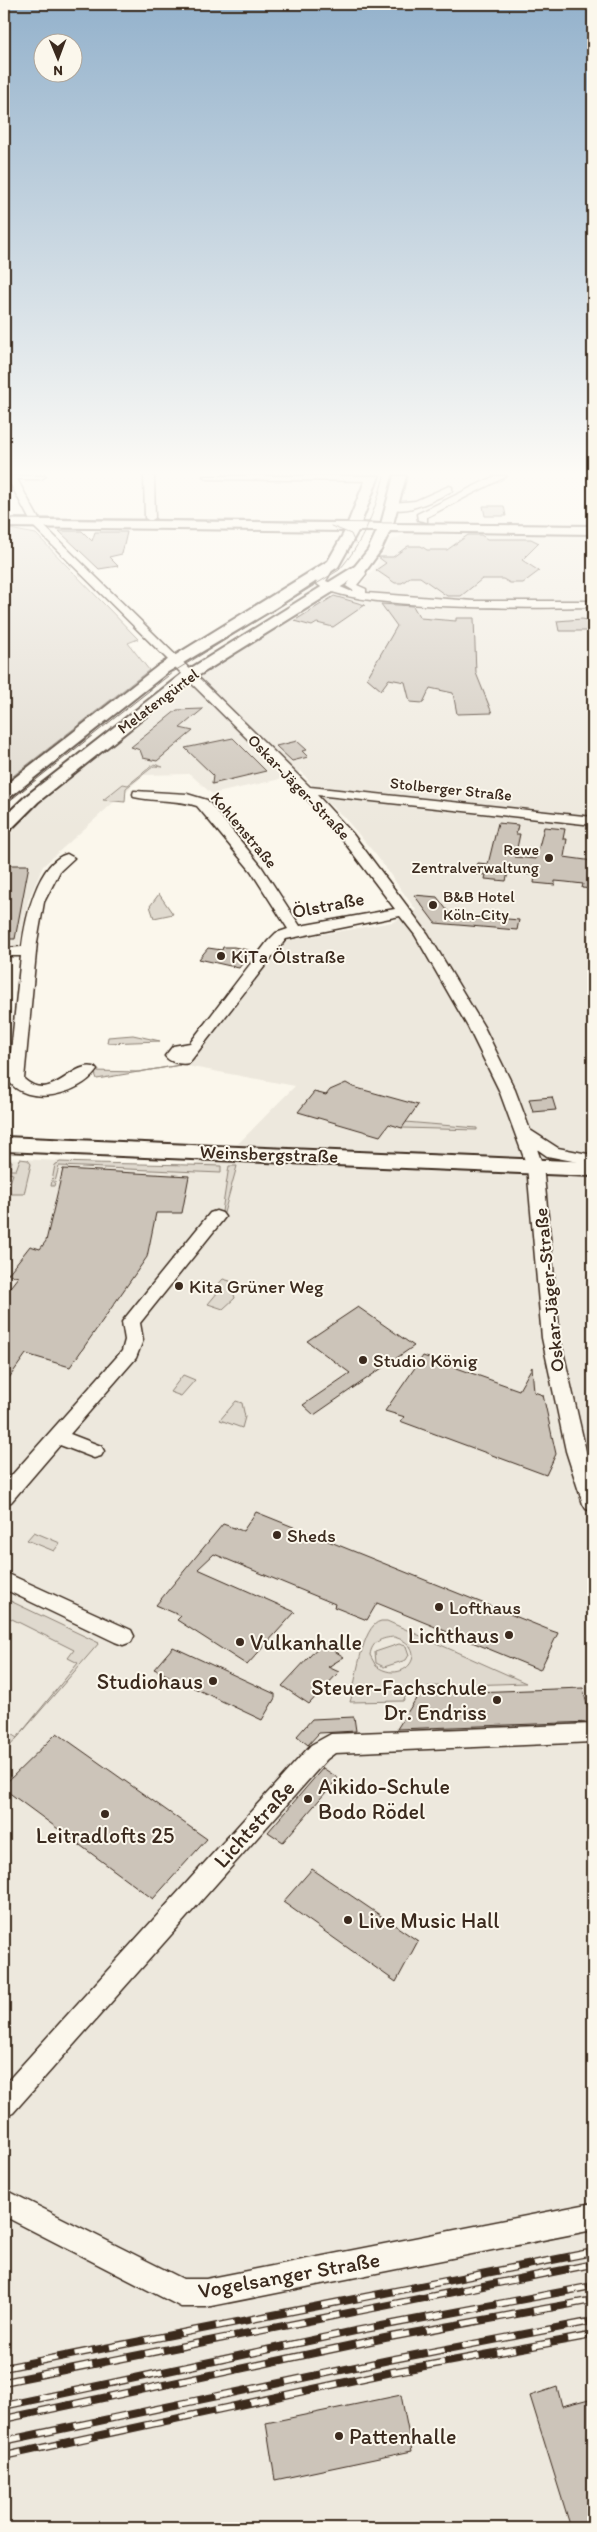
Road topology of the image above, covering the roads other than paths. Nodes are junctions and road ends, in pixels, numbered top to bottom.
1 (107, 594) edge
2 (287, 594) edge
3 (326, 594) edge
4 (362, 594) edge
5 (402, 594) edge
6 (513, 603) junction
7 (593, 604) edge
8 (174, 661) junction
9 (188, 676) junction
10 (168, 691) junction
11 (204, 692) junction
12 (306, 790) junction
13 (4, 794) edge
14 (139, 794) dead end
15 (593, 820) edge
16 (4, 826) edge
17 (67, 858) dead end
18 (404, 911) junction
19 (296, 931) junction
20 (29, 951) junction
21 (4, 952) edge
22 (195, 1047) dead end
23 (89, 1070) dead end
24 (523, 1133) junction
25 (4, 1144) edge
26 (593, 1160) edge
27 (535, 1166) junction
28 (593, 1168) edge
29 (216, 1218) dead end
30 (56, 1436) junction
31 (94, 1451) dead end
32 (4, 1497) edge
33 (593, 1504) edge
34 (4, 1580) edge
35 (123, 1636) dead end
36 (593, 1733) edge
37 (4, 2104) edge
38 (4, 2202) edge
39 (593, 2217) edge

1 - 8 street, Oskar-Jäger-Straße
2 - 8 main road, Melatengürtel
3 - 9 main road, Melatengürtel
4 - 6 street
5 - 6 street
6 - 7 street
8 - 9 street, Oskar-Jäger-Straße
8 - 13 main road, Melatengürtel
9 - 10 main road, Melatengürtel
9 - 11 street, Oskar-Jäger-Straße
10 - 11 street
10 - 16 main road, Melatengürtel
11 - 12 street, Oskar-Jäger-Straße
12 - 15 street, Stolberger Straße
12 - 18 street, Oskar-Jäger-Straße
14 - 19 street, Kohlenstraße
17 - 20 street
18 - 19 street, Ölstraße
18 - 24 street, Oskar-Jäger-Straße
19 - 22 street, Ölstraße
20 - 21 street
20 - 23 street
24 - 26 street
24 - 27 street, Oskar-Jäger-Straße
25 - 27 main road, Weinsbergstraße
27 - 28 main road, Weinsbergstraße
27 - 33 street, Oskar-Jäger-Straße
29 - 30 street
30 - 31 street
30 - 32 street
34 - 35 street
36 - 37 street, Lichtstraße
38 - 39 street, Vogelsanger Straße

